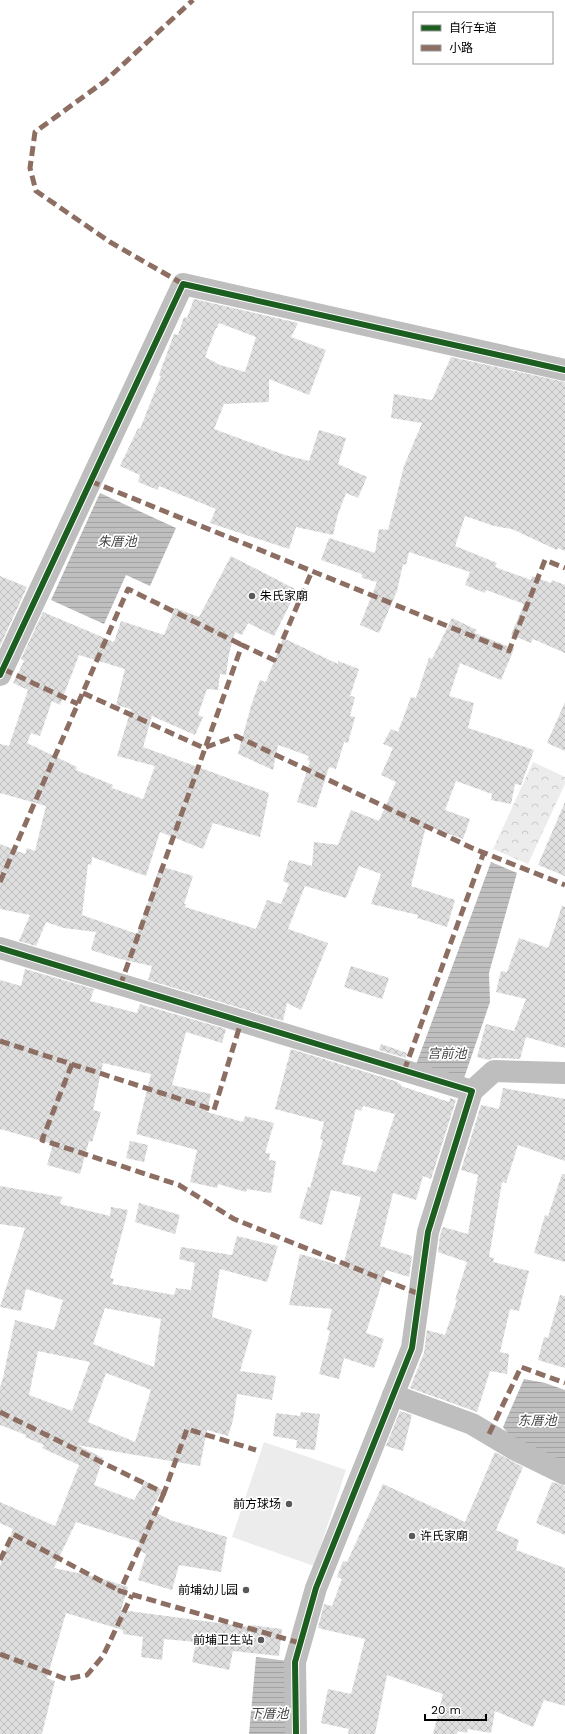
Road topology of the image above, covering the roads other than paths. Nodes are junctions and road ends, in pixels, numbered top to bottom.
1 (565, 370) edge
2 (0, 675) edge
3 (0, 948) edge
4 (565, 1073) edge
5 (472, 1092) junction
6 (393, 1395) junction
7 (565, 1474) edge
8 (296, 1734) edge

1 - 2 street
3 - 5 street
4 - 5 street
5 - 6 street
6 - 7 street
6 - 8 street

